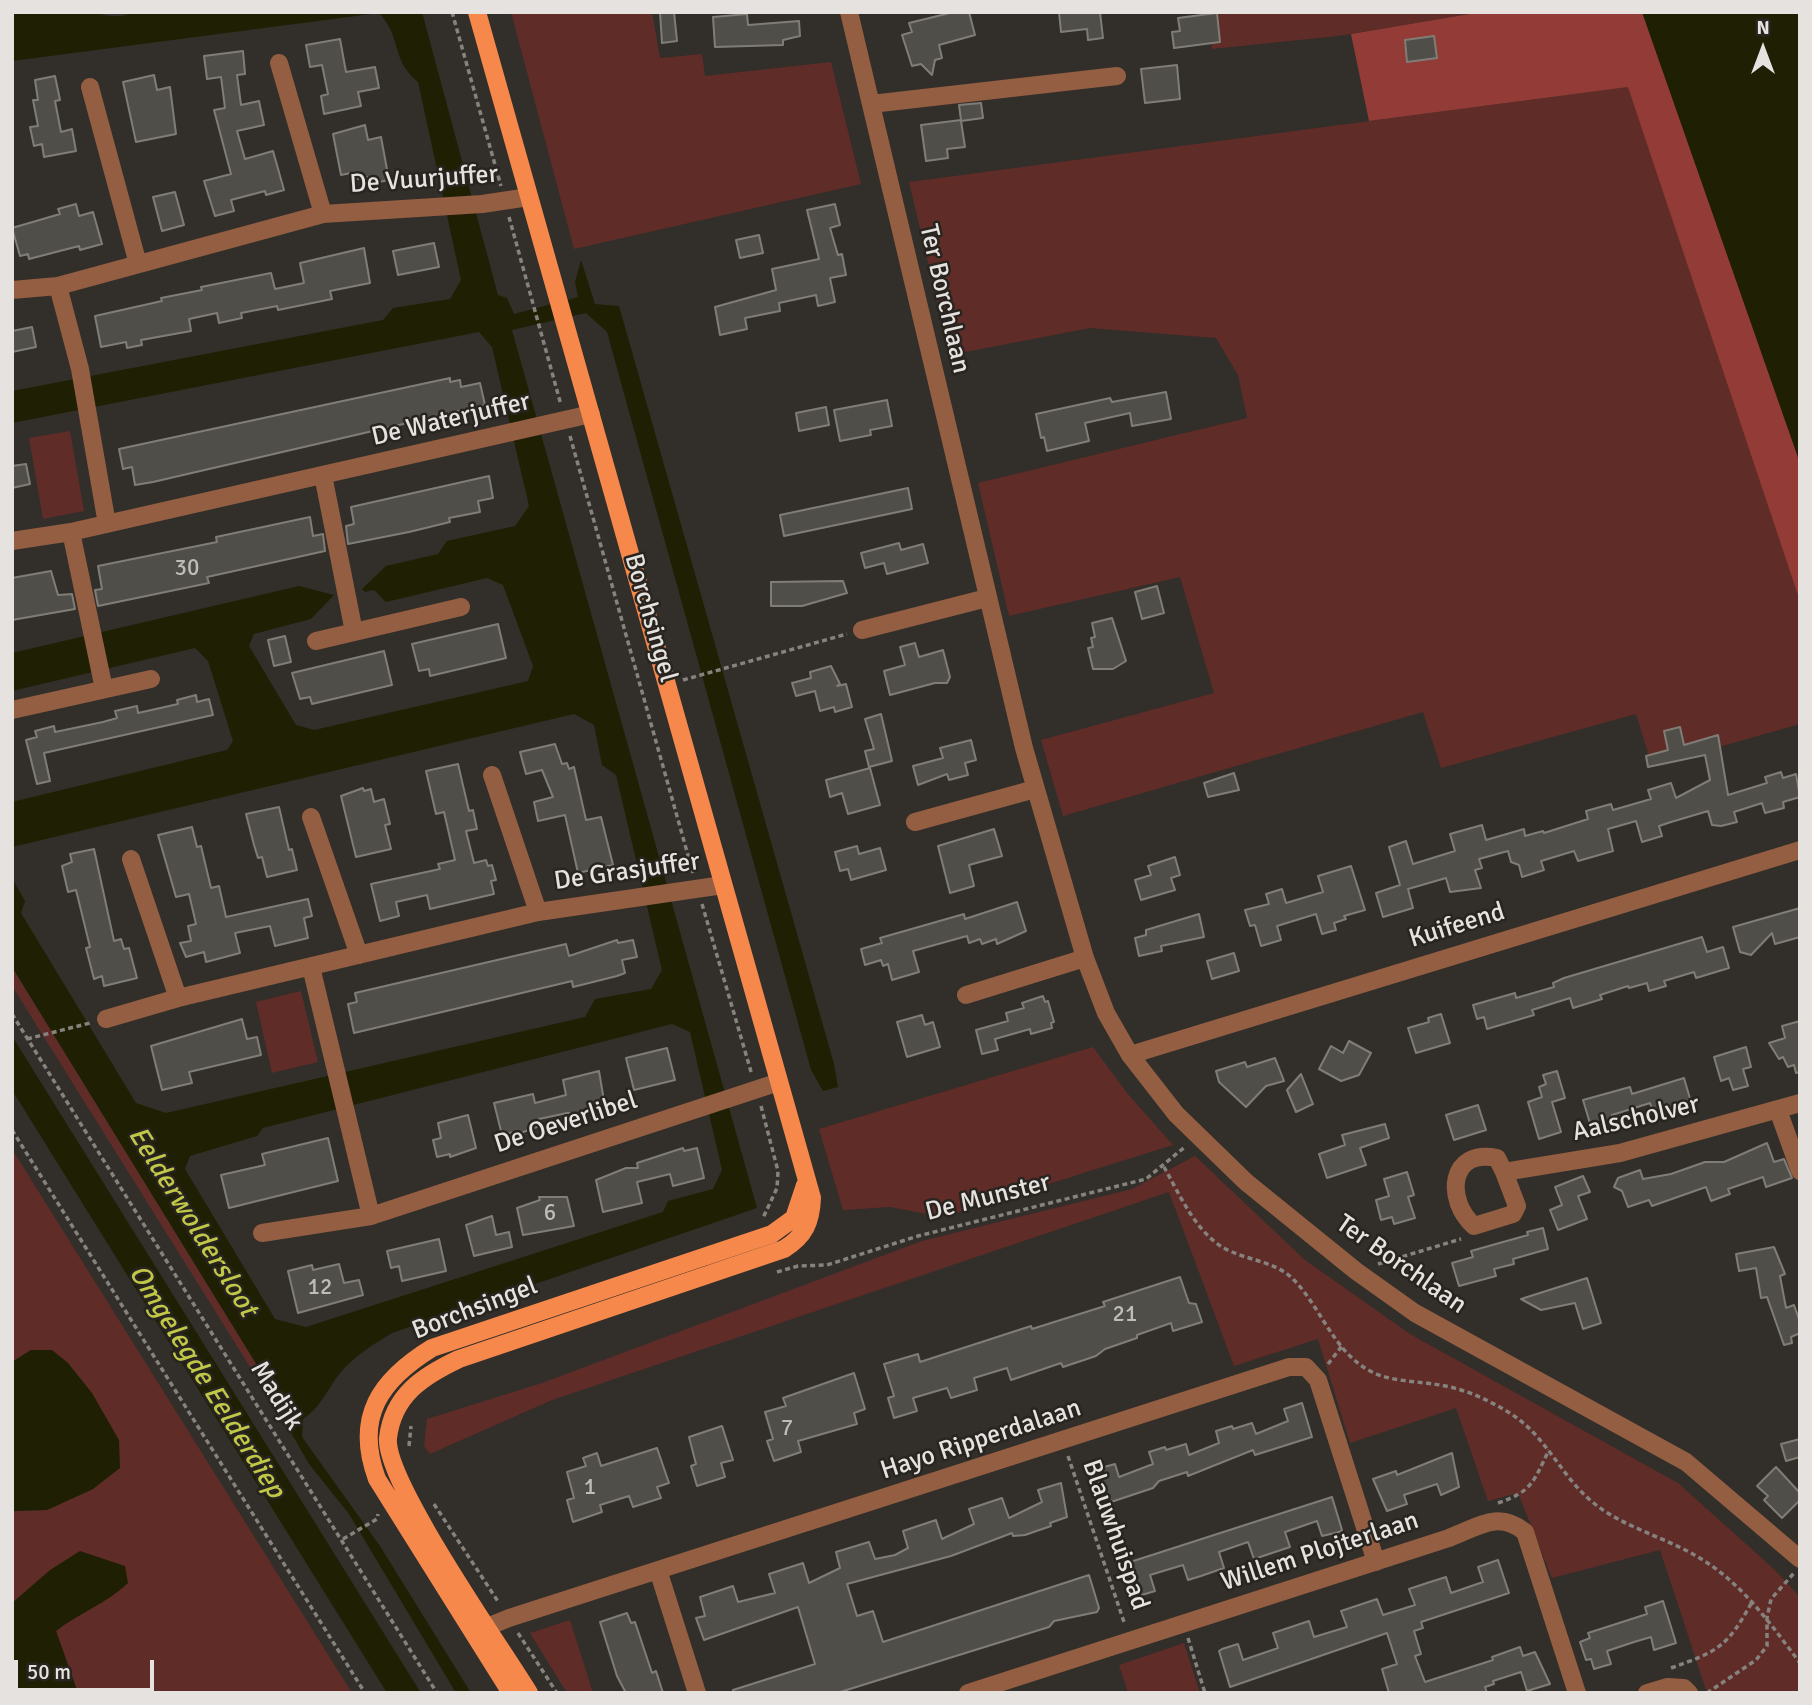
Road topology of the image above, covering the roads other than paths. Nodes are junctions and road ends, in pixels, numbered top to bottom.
1 (477, 12) edge
2 (849, 12) edge
3 (279, 63) dead end
4 (1117, 76) dead end
5 (90, 87) dead end
6 (871, 104) junction
7 (529, 197) junction
8 (323, 214) junction
9 (138, 264) junction
10 (58, 286) junction
11 (12, 290) edge
12 (591, 414) junction
13 (323, 475) junction
14 (107, 524) junction
15 (71, 532) junction
16 (12, 541) edge
17 (987, 598) junction
18 (461, 607) dead end
19 (862, 630) road end
20 (354, 632) junction
21 (316, 640) dead end
22 (150, 679) dead end
23 (102, 682) junction
24 (12, 710) edge
25 (492, 775) dead end
26 (1035, 789) junction
27 (311, 817) dead end
28 (915, 822) dead end
29 (1800, 850) edge
30 (131, 859) dead end
31 (723, 885) junction
32 (538, 912) junction
33 (359, 955) junction
34 (1085, 958) junction
35 (311, 967) junction
36 (966, 995) dead end
37 (178, 998) junction
38 (106, 1018) road end
39 (1130, 1055) junction
40 (779, 1082) junction
41 (1800, 1103) edge
42 (1778, 1110) junction
43 (1800, 1171) edge
44 (1504, 1172) junction
45 (806, 1178) junction
46 (370, 1216) junction
47 (262, 1233) dead end
48 (1800, 1559) edge
49 (1376, 1562) junction
50 (658, 1570) junction
51 (481, 1630) junction
52 (511, 1693) edge
53 (529, 1693) edge
54 (697, 1693) edge
55 (968, 1693) edge
56 (1577, 1693) edge
57 (1647, 1693) edge
58 (1689, 1693) edge

1 - 7 main road, Borchsingel
2 - 6 street, Ter Borchlaan
3 - 8 street, De Vuurjuffer
4 - 6 street
5 - 9 street
6 - 17 street, Ter Borchlaan
7 - 8 street, De Vuurjuffer
7 - 12 main road, Borchsingel
8 - 9 street, De Vuurjuffer
9 - 10 street, De Vuurjuffer
10 - 11 street, De Vuurjuffer
10 - 14 street
12 - 13 street, De Waterjuffer
12 - 31 main road, Borchsingel
13 - 14 street, De Waterjuffer
13 - 20 street
14 - 15 street, De Waterjuffer
15 - 16 street, De Waterjuffer
15 - 23 street
17 - 19 street
17 - 26 street, Ter Borchlaan
18 - 20 street
20 - 21 street
22 - 23 street
23 - 24 street
25 - 32 street, De Grasjuffer
26 - 28 street
26 - 34 street, Ter Borchlaan
27 - 33 street
29 - 39 street, Kuifeend
30 - 37 street
31 - 32 street, De Grasjuffer
31 - 40 main road, Borchsingel
32 - 33 street, De Grasjuffer
33 - 35 street, De Grasjuffer
34 - 36 street
34 - 39 street, Ter Borchlaan
35 - 37 street, De Grasjuffer
35 - 46 street
37 - 38 street, De Grasjuffer
39 - 48 street, Ter Borchlaan
40 - 45 main road, Borchsingel
40 - 46 street, De Oeverlibel
41 - 42 street, Aalscholver
42 - 43 street
42 - 44 street, Aalscholver
44 - 44 street
45 - 51 main road, Borchsingel
45 - 51 main road, Borchsingel
46 - 47 street, De Oeverlibel
49 - 50 street, Hayo Ripperdalaan
49 - 55 street, Willem Plojterlaan
49 - 56 street, Willem Plojterlaan
50 - 51 street, Hayo Ripperdalaan
50 - 54 street
51 - 52 main road, Borchsingel
51 - 53 main road, Borchsingel
57 - 58 street

